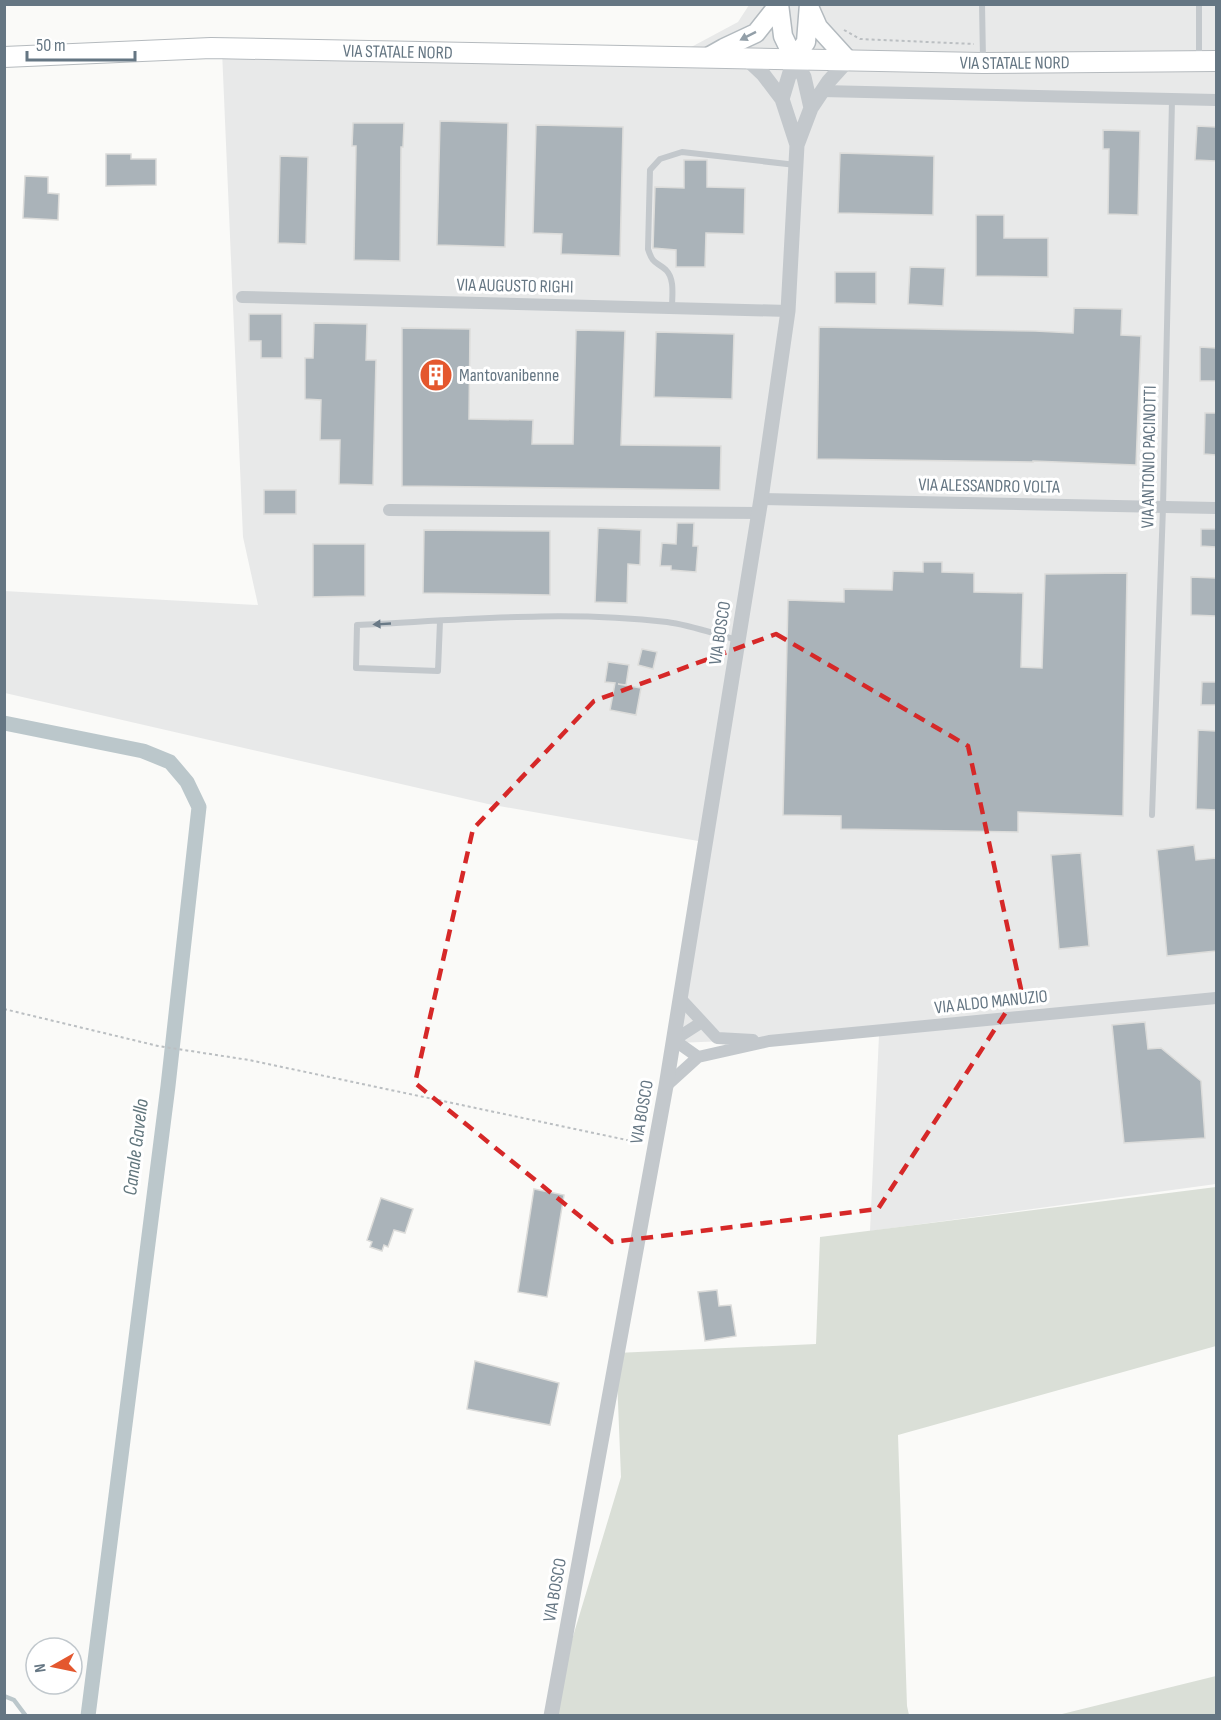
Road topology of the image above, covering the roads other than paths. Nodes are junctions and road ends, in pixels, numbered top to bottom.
1 (779, 4) edge
2 (982, 4) edge
3 (1199, 4) edge
4 (809, 7) edge
5 (983, 54) junction
6 (4, 57) edge
7 (708, 57) junction
8 (746, 58) junction
9 (803, 59) junction
10 (848, 60) junction
11 (1208, 61) edge
12 (822, 91) junction
13 (782, 99) junction
14 (1172, 100) junction
15 (1216, 100) edge
16 (811, 108) junction
17 (797, 145) junction
18 (796, 165) junction
19 (242, 297) dead end
20 (672, 308) junction
21 (788, 310) junction
22 (760, 506) junction
23 (1163, 507) junction
24 (1216, 508) edge
25 (389, 510) dead end
26 (440, 621) junction
27 (738, 640) junction
28 (1152, 815) dead end
29 (1216, 998) edge
30 (680, 999) junction
31 (702, 1022) junction
32 (674, 1040) junction
33 (770, 1041) junction
34 (698, 1057) junction
35 (666, 1086) junction
36 (552, 1716) edge

1 -> 7 main road
1 - 9 main road
2 - 5 lane
3 - 11 lane
4 - 9 main road
4 - 10 main road
5 - 10 main road, VIA STATALE NORD
5 - 11 main road, VIA STATALE NORD
6 - 7 main road, VIA STATALE NORD
7 - 8 main road, VIA STATALE NORD
8 - 9 main road, VIA STATALE NORD
8 - 13 street, VIA BOSCO
9 - 10 main road, VIA STATALE NORD
9 - 13 street
9 - 16 street
10 - 12 street, VIA BOSCO
12 - 14 street
12 - 16 street, VIA BOSCO
13 - 17 street, VIA BOSCO
14 - 15 street
14 - 23 lane, VIA ANTONIO PACINOTTI
16 - 17 street, VIA BOSCO
17 - 18 street, VIA BOSCO
18 - 20 lane
18 - 21 street, VIA BOSCO
19 - 20 street, VIA AUGUSTO RIGHI
20 - 21 street, VIA AUGUSTO RIGHI
21 - 22 street, VIA BOSCO
22 - 23 street, VIA ALESSANDRO VOLTA
22 - 25 street
22 - 27 street, VIA BOSCO
23 - 24 street, VIA ALESSANDRO VOLTA
23 - 28 lane, VIA ANTONIO PACINOTTI
26 -> 26 lane
26 - 27 lane
27 - 30 street, VIA BOSCO
29 - 33 street, VIA ALDO MANUZIO
30 - 31 street, VIA ALDO MANUZIO
30 - 32 street, VIA BOSCO
31 - 32 street
31 - 33 street, VIA ALDO MANUZIO
32 - 34 street
32 - 35 street, VIA BOSCO
33 - 34 street, VIA ALDO MANUZIO
34 - 35 street, VIA ALDO MANUZIO
35 - 36 street, VIA BOSCO

